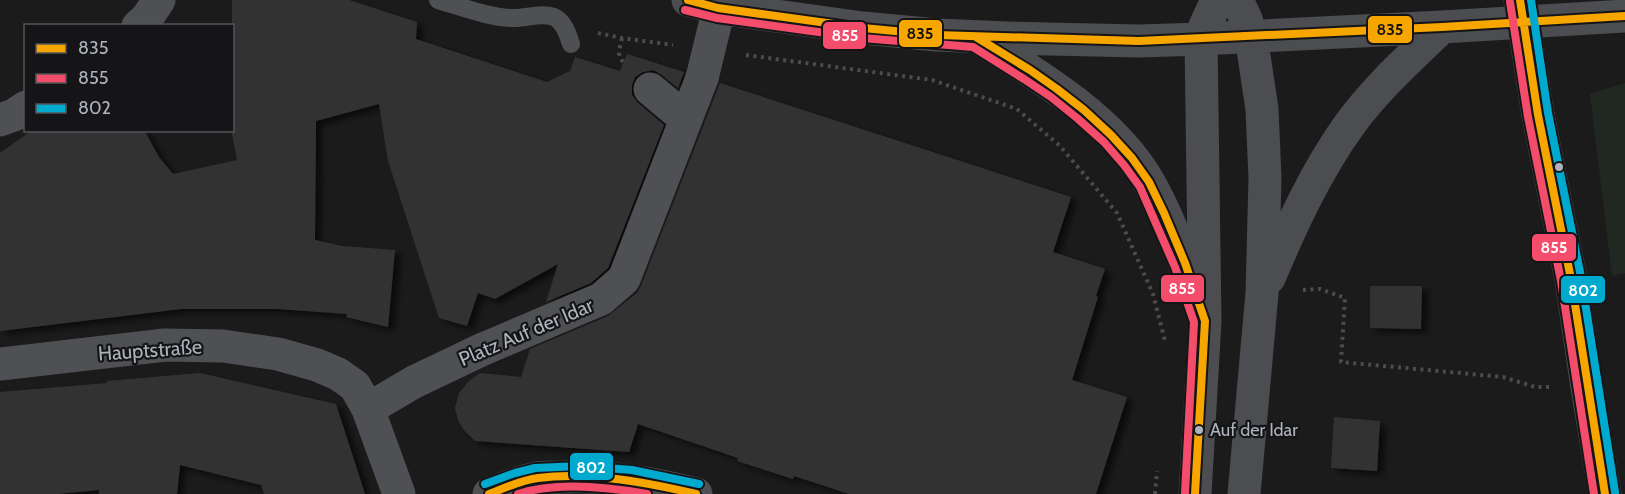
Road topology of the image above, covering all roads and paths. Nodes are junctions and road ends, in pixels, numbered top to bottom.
1 (159, 0) edge
2 (438, 0) edge
3 (688, 0) edge
4 (721, 0) edge
5 (1217, 0) edge
6 (1237, 0) edge
7 (1520, 0) edge
8 (1625, 16) edge
9 (140, 24) edge
10 (562, 24) junction
11 (1442, 27) junction
12 (1251, 36) junction
13 (976, 37) junction
14 (1202, 39) junction
15 (571, 44) dead end
16 (680, 46) dead end
17 (737, 54) dead end
18 (650, 89) dead end
19 (24, 108) edge
20 (686, 119) junction
21 (0, 120) edge
22 (1262, 293) junction
23 (1205, 321) junction
24 (1168, 351) dead end
25 (0, 364) edge
26 (1587, 387) junction
27 (368, 409) junction
28 (1157, 470) dead end
29 (399, 494) edge
30 (489, 494) edge
31 (696, 494) edge
32 (1155, 494) edge
33 (1195, 494) edge
34 (1244, 494) edge
35 (1605, 494) edge

1 - 9 street
2 - 10 lane
3 - 13 main road
4 - 20 street, Platz Auf der Idar, bridge
5 - 14 main road
6 - 12 main road
7 - 26 street, bridge
8 - 11 main road
10 - 15 lane
10 - 16 path
11 - 12 main road
11 - 22 main road
12 - 14 main road
12 - 22 main road
13 - 14 main road
13 - 23 main road
14 - 23 main road
17 - 24 path
18 - 20 street
19 - 21 street
20 - 27 street, Platz Auf der Idar
22 - 26 path
22 - 34 main road
23 - 33 main road
25 - 27 street, Hauptstraße
26 - 35 street
27 - 29 street, Hauptstraße
28 - 32 path
30 - 31 street

